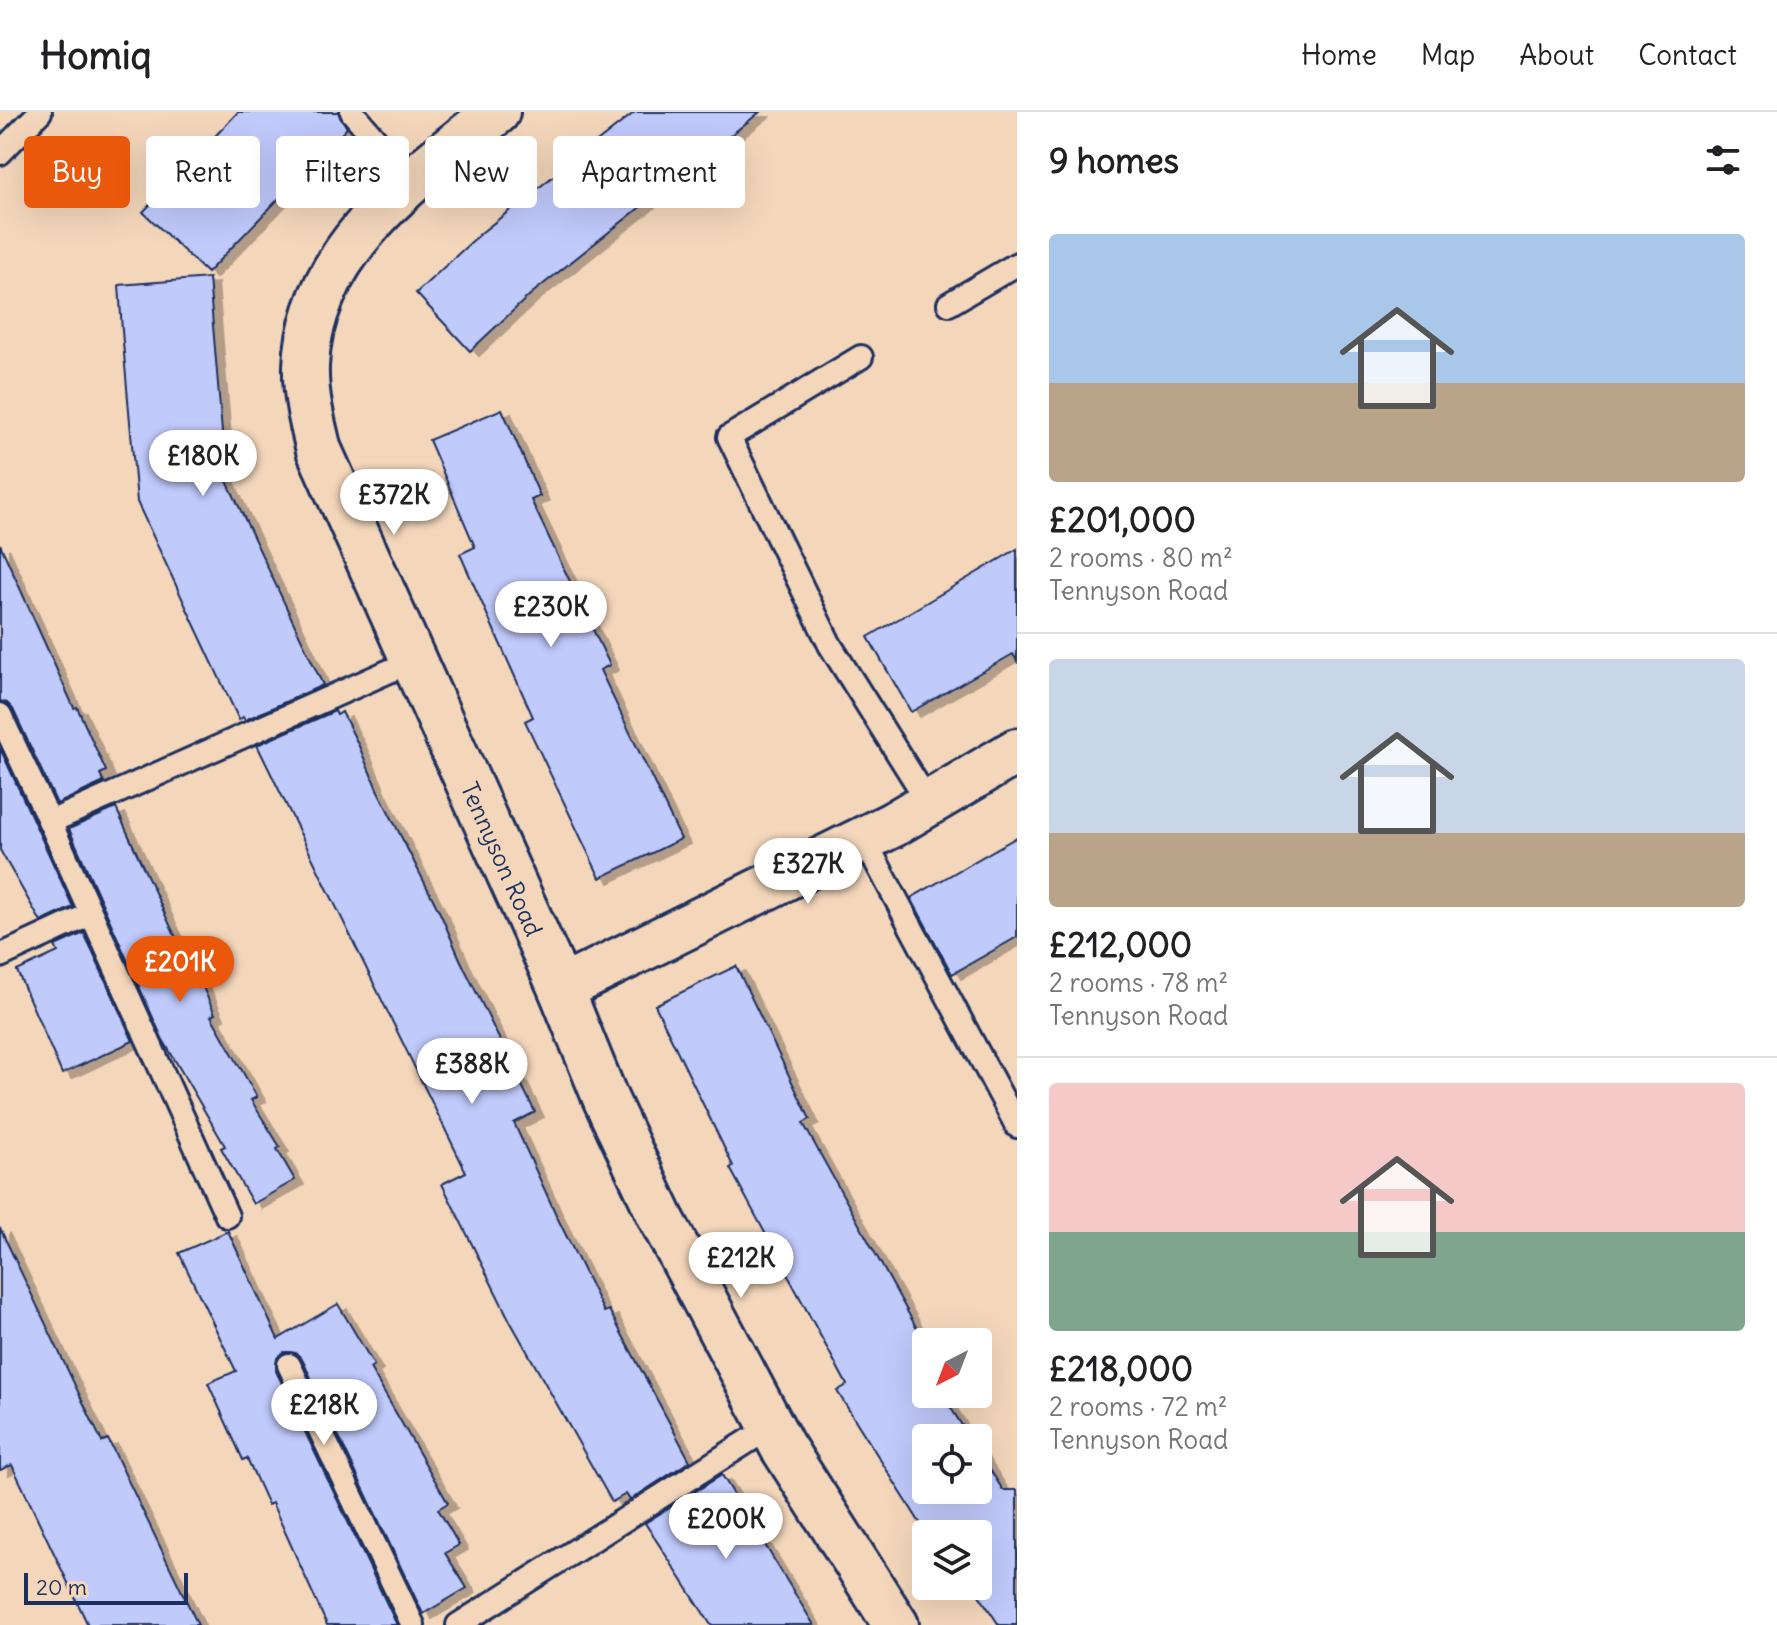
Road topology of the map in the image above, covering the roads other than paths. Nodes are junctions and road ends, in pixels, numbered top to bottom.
1 (40, 112) edge
2 (352, 112) edge
3 (497, 112) edge
4 (0, 153) edge
5 (411, 181) junction
6 (1017, 264) edge
7 (949, 304) dead end
8 (861, 357) dead end
9 (412, 661) junction
10 (0, 715) edge
11 (1017, 751) edge
12 (929, 803) junction
13 (50, 822) junction
14 (864, 839) junction
15 (91, 914) junction
16 (0, 956) edge
17 (561, 989) junction
18 (1017, 1126) edge
19 (227, 1216) dead end
20 (289, 1365) dead end
21 (772, 1426) junction
22 (413, 1625) edge
23 (458, 1625) edge
24 (896, 1625) edge

1 - 4 lane
2 - 5 lane
3 - 5 street, Tennyson Road
5 - 9 street, Tennyson Road
6 - 7 lane
8 - 12 lane
9 - 13 lane
9 - 17 street, Tennyson Road
10 - 13 lane
11 - 12 street
12 - 14 street
13 - 15 lane
14 - 17 street
14 - 18 lane
15 - 16 lane
15 - 19 lane
17 - 21 street, Tennyson Road
20 - 22 lane
21 - 23 lane
21 - 24 street, Tennyson Road

